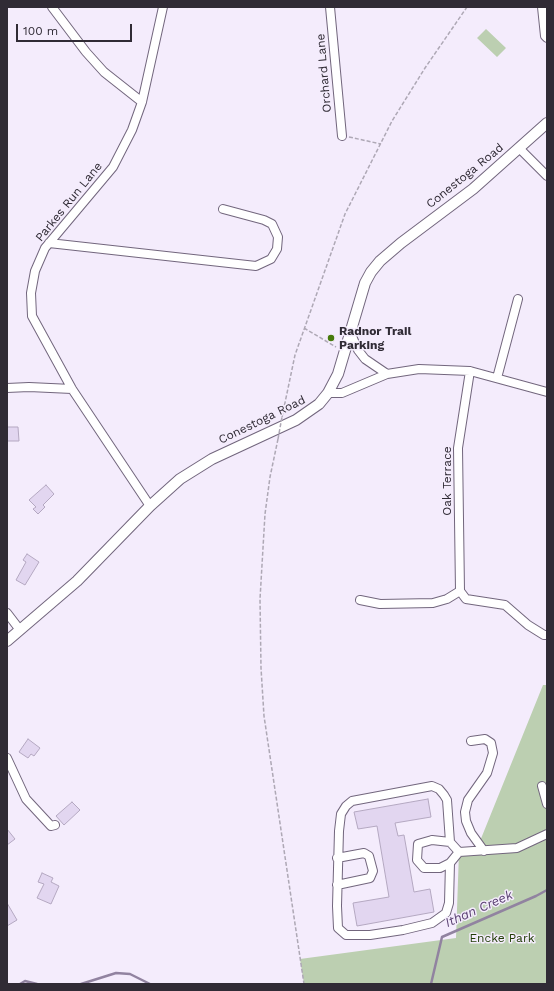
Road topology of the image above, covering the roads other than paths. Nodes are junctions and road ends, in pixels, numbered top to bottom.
1 (52, 7) edge
2 (163, 7) edge
3 (330, 7) edge
4 (542, 7) edge
5 (547, 38) edge
6 (142, 102) junction
7 (547, 123) edge
8 (342, 136) road end
9 (519, 148) junction
10 (547, 176) edge
11 (223, 209) dead end
12 (49, 243) junction
13 (518, 299) dead end
14 (351, 334) junction
15 (470, 371) junction
16 (387, 374) junction
17 (497, 378) junction
18 (7, 388) edge
19 (72, 389) junction
20 (547, 392) edge
21 (328, 393) junction
22 (150, 506) junction
23 (460, 591) junction
24 (360, 600) dead end
25 (7, 613) edge
26 (20, 630) junction
27 (547, 635) edge
28 (7, 641) edge
29 (472, 741) dead end
30 (7, 758) edge
31 (542, 786) dead end
32 (547, 804) edge
33 (55, 825) dead end
34 (547, 834) edge
35 (450, 842) junction
36 (484, 850) junction
37 (459, 852) junction
38 (337, 858) junction
39 (450, 862) junction
40 (337, 885) junction

1 - 6 street
2 - 6 street, Parkes Run Lane
3 - 8 street, Orchard Lane
4 - 5 street
6 - 12 street, Parkes Run Lane
7 - 9 main road, Conestoga Road
9 - 10 street
9 - 14 main road, Conestoga Road
11 - 12 street
12 - 19 street, Parkes Run Lane
13 - 17 street
14 - 16 street
14 - 21 main road, Conestoga Road
15 - 16 street
15 - 17 street
15 - 23 street, Oak Terrace
16 - 21 street
17 - 20 street
18 - 19 street
19 - 22 street, Parkes Run Lane
21 - 22 main road, Conestoga Road
22 - 26 main road, Conestoga Road
23 - 24 street
23 - 27 street
25 - 26 street
26 - 28 main road, Conestoga Road
29 - 36 street
30 - 33 street
31 - 32 street
34 - 36 street
35 - 37 street
35 - 38 street
35 - 39 street
36 - 37 street
37 - 39 street
38 - 40 street
38 - 40 street
39 - 40 street

